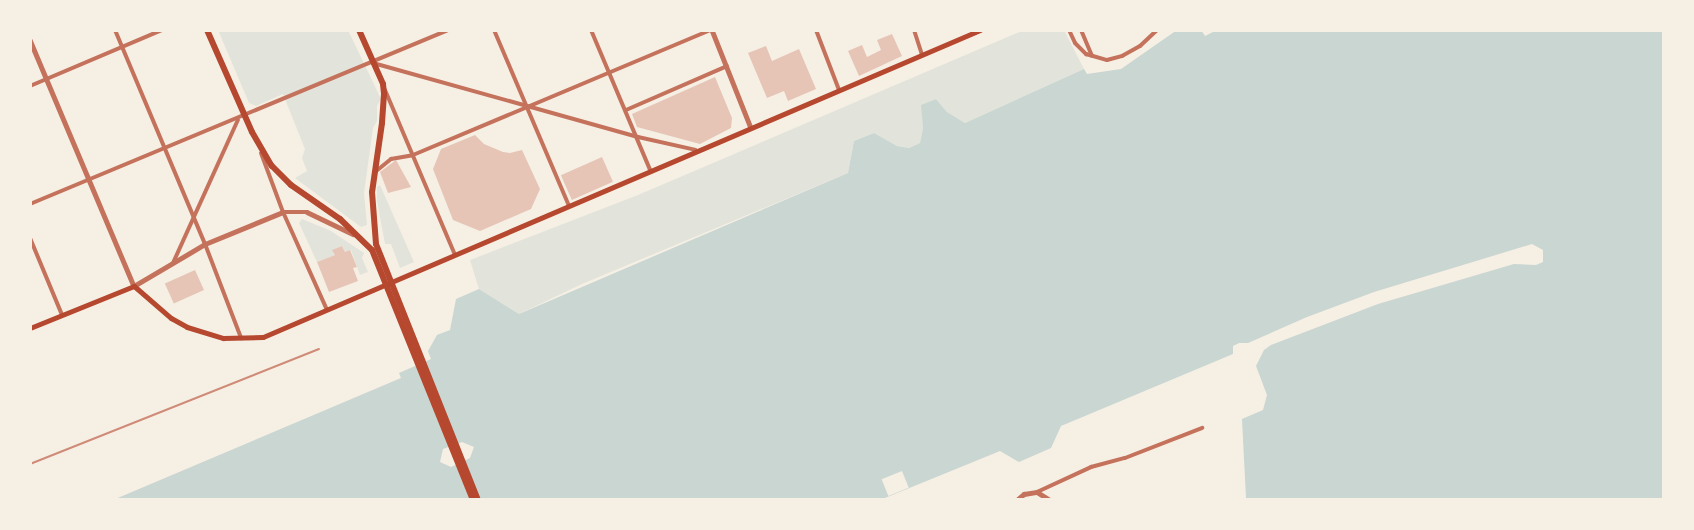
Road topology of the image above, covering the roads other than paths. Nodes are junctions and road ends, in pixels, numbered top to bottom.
1 (116, 30) edge
2 (162, 30) edge
3 (207, 30) edge
4 (359, 30) edge
5 (447, 30) edge
6 (494, 30) edge
7 (591, 30) edge
8 (711, 30) edge
9 (816, 30) edge
10 (914, 30) edge
11 (980, 30) edge
12 (1069, 30) edge
13 (1081, 30) edge
14 (1157, 30) edge
15 (30, 40) edge
16 (123, 48) junction
17 (922, 54) junction
18 (1092, 57) junction
19 (373, 63) junction
20 (728, 66) junction
21 (610, 73) junction
22 (46, 79) junction
23 (383, 84) junction
24 (30, 86) edge
25 (839, 90) junction
26 (528, 106) junction
27 (626, 110) junction
28 (246, 116) junction
29 (238, 119) junction
30 (751, 128) junction
31 (638, 137) junction
32 (258, 144) junction
33 (164, 147) junction
34 (699, 151) junction
35 (413, 155) junction
36 (375, 172) junction
37 (651, 172) junction
38 (89, 179) junction
39 (30, 204) edge
40 (569, 207) junction
41 (283, 212) junction
42 (195, 218) junction
43 (30, 238) edge
44 (363, 240) junction
45 (206, 244) junction
46 (373, 245) junction
47 (455, 255) junction
48 (377, 256) junction
49 (173, 262) junction
50 (134, 286) junction
51 (327, 310) junction
52 (62, 315) junction
53 (30, 328) edge
54 (241, 339) junction
55 (1202, 428) dead end
56 (1037, 492) junction
57 (473, 500) edge
58 (478, 500) edge
59 (1017, 500) edge
60 (1050, 500) edge

1 - 16 street
2 - 16 street
3 - 28 main road
4 - 19 main road
5 - 19 street
6 - 26 street
7 - 21 street
8 - 20 street
8 - 21 street
9 - 25 street
10 - 17 street
11 - 17 main road
12 - 18 street
13 - 18 street
14 - 18 street
15 - 22 street
16 - 22 street
16 - 33 street
17 - 25 main road
19 - 23 main road
19 - 26 street
19 - 28 street
20 - 27 street
20 - 30 street
21 - 26 street
21 - 27 street
22 - 24 street
22 - 38 street
23 - 35 street
23 - 36 main road
25 - 30 main road
26 - 31 street
26 - 35 street
26 - 40 street
27 - 31 street
28 - 29 street
28 - 32 main road
29 - 33 street
29 - 42 street
30 - 34 main road
31 - 34 street
31 - 37 street
32 - 41 street
32 - 44 main road
33 - 38 street
33 - 42 street
34 - 37 main road
35 - 36 street
35 - 47 street
36 - 46 main road
37 - 40 main road
38 - 39 street
38 - 50 street
40 - 47 main road
41 - 44 street
41 - 45 street
41 - 51 street
42 - 45 street
42 - 49 street
43 - 52 street
44 - 46 main road
45 - 49 street
45 - 54 street
46 - 48 main road
47 - 51 main road
48 - 57 main road
48 - 58 main road
49 - 50 street
50 - 52 main road
50 - 54 main road
51 - 54 main road
52 - 53 main road
55 - 56 street
56 - 59 street
56 - 60 street

